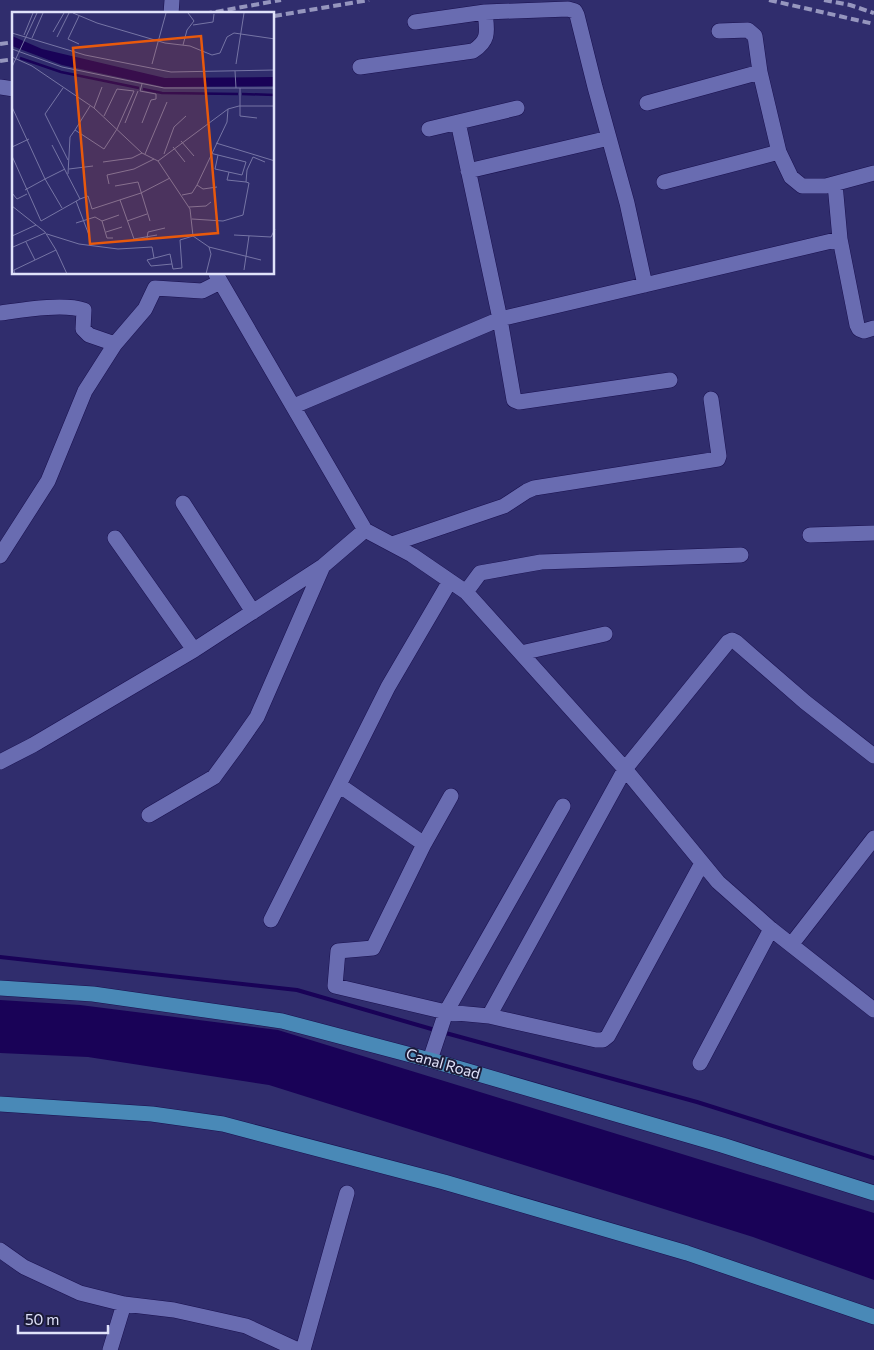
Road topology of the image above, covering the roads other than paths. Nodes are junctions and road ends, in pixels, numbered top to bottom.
1 (485, 12) junction
2 (415, 22) dead end
3 (719, 31) dead end
4 (360, 68) dead end
5 (760, 72) junction
6 (647, 103) dead end
7 (517, 108) dead end
8 (458, 122) junction
9 (429, 129) dead end
10 (609, 138) junction
11 (779, 152) junction
12 (468, 171) junction
13 (874, 173) edge
14 (664, 182) dead end
15 (835, 184) junction
16 (840, 238) junction
17 (218, 278) edge
18 (646, 285) junction
19 (0, 313) edge
20 (500, 319) junction
21 (874, 328) edge
22 (115, 344) junction
23 (670, 380) dead end
24 (711, 399) dead end
25 (294, 406) junction
26 (184, 503) dead end
27 (365, 530) junction
28 (874, 532) edge
29 (810, 535) dead end
30 (115, 538) dead end
31 (392, 544) junction
32 (1, 553) edge
33 (742, 555) dead end
34 (323, 566) junction
35 (450, 581) junction
36 (466, 592) junction
37 (253, 612) junction
38 (605, 634) dead end
39 (194, 650) junction
40 (521, 653) junction
41 (874, 756) edge
42 (0, 762) edge
43 (624, 769) junction
44 (339, 785) junction
45 (451, 796) dead end
46 (563, 806) dead end
47 (149, 815) dead end
48 (874, 838) edge
49 (424, 844) junction
50 (702, 862) junction
51 (271, 920) dead end
52 (771, 929) junction
53 (791, 945) junction
54 (0, 988) edge
55 (874, 1010) edge
56 (446, 1012) junction
57 (489, 1016) junction
58 (430, 1060) junction
59 (700, 1063) dead end
60 (0, 1104) edge
61 (347, 1193) dead end
62 (874, 1193) edge
63 (0, 1250) edge
64 (124, 1304) junction
65 (874, 1317) edge
66 (110, 1350) edge
67 (298, 1350) edge
68 (303, 1350) edge

1 - 2 street
1 - 4 street
1 - 10 street
3 - 5 street
5 - 6 street
5 - 11 street
7 - 8 street
8 - 9 street
8 - 12 street
10 - 12 street
10 - 18 street
11 - 14 street
11 - 15 street
12 - 20 street
13 - 15 street
15 - 16 street
16 - 18 street
16 - 21 street
17 - 22 street
17 - 25 street
18 - 20 street
19 - 22 street
20 - 23 street
20 - 25 street
22 - 32 street
24 - 31 street
25 - 27 street
26 - 37 street
27 - 31 street
27 - 34 street
28 - 29 street
30 - 39 street
31 - 35 street
33 - 36 street
34 - 37 street
34 - 47 street
35 - 36 street
35 - 44 street
36 - 40 street
37 - 39 street
38 - 40 street
39 - 42 street
40 - 43 street
41 - 43 street
43 - 50 street
43 - 57 street
44 - 49 street
44 - 51 street
45 - 49 street
46 - 56 street
48 - 53 street
49 - 56 street
50 - 52 street
50 - 57 street
52 - 53 street
52 - 59 street
53 - 55 street
54 - 58 main road, Canal Road
56 - 57 street
56 - 58 street
58 - 62 main road, Canal Road
60 - 65 main road
61 - 68 street
63 - 64 street
64 - 66 street
64 - 67 street

